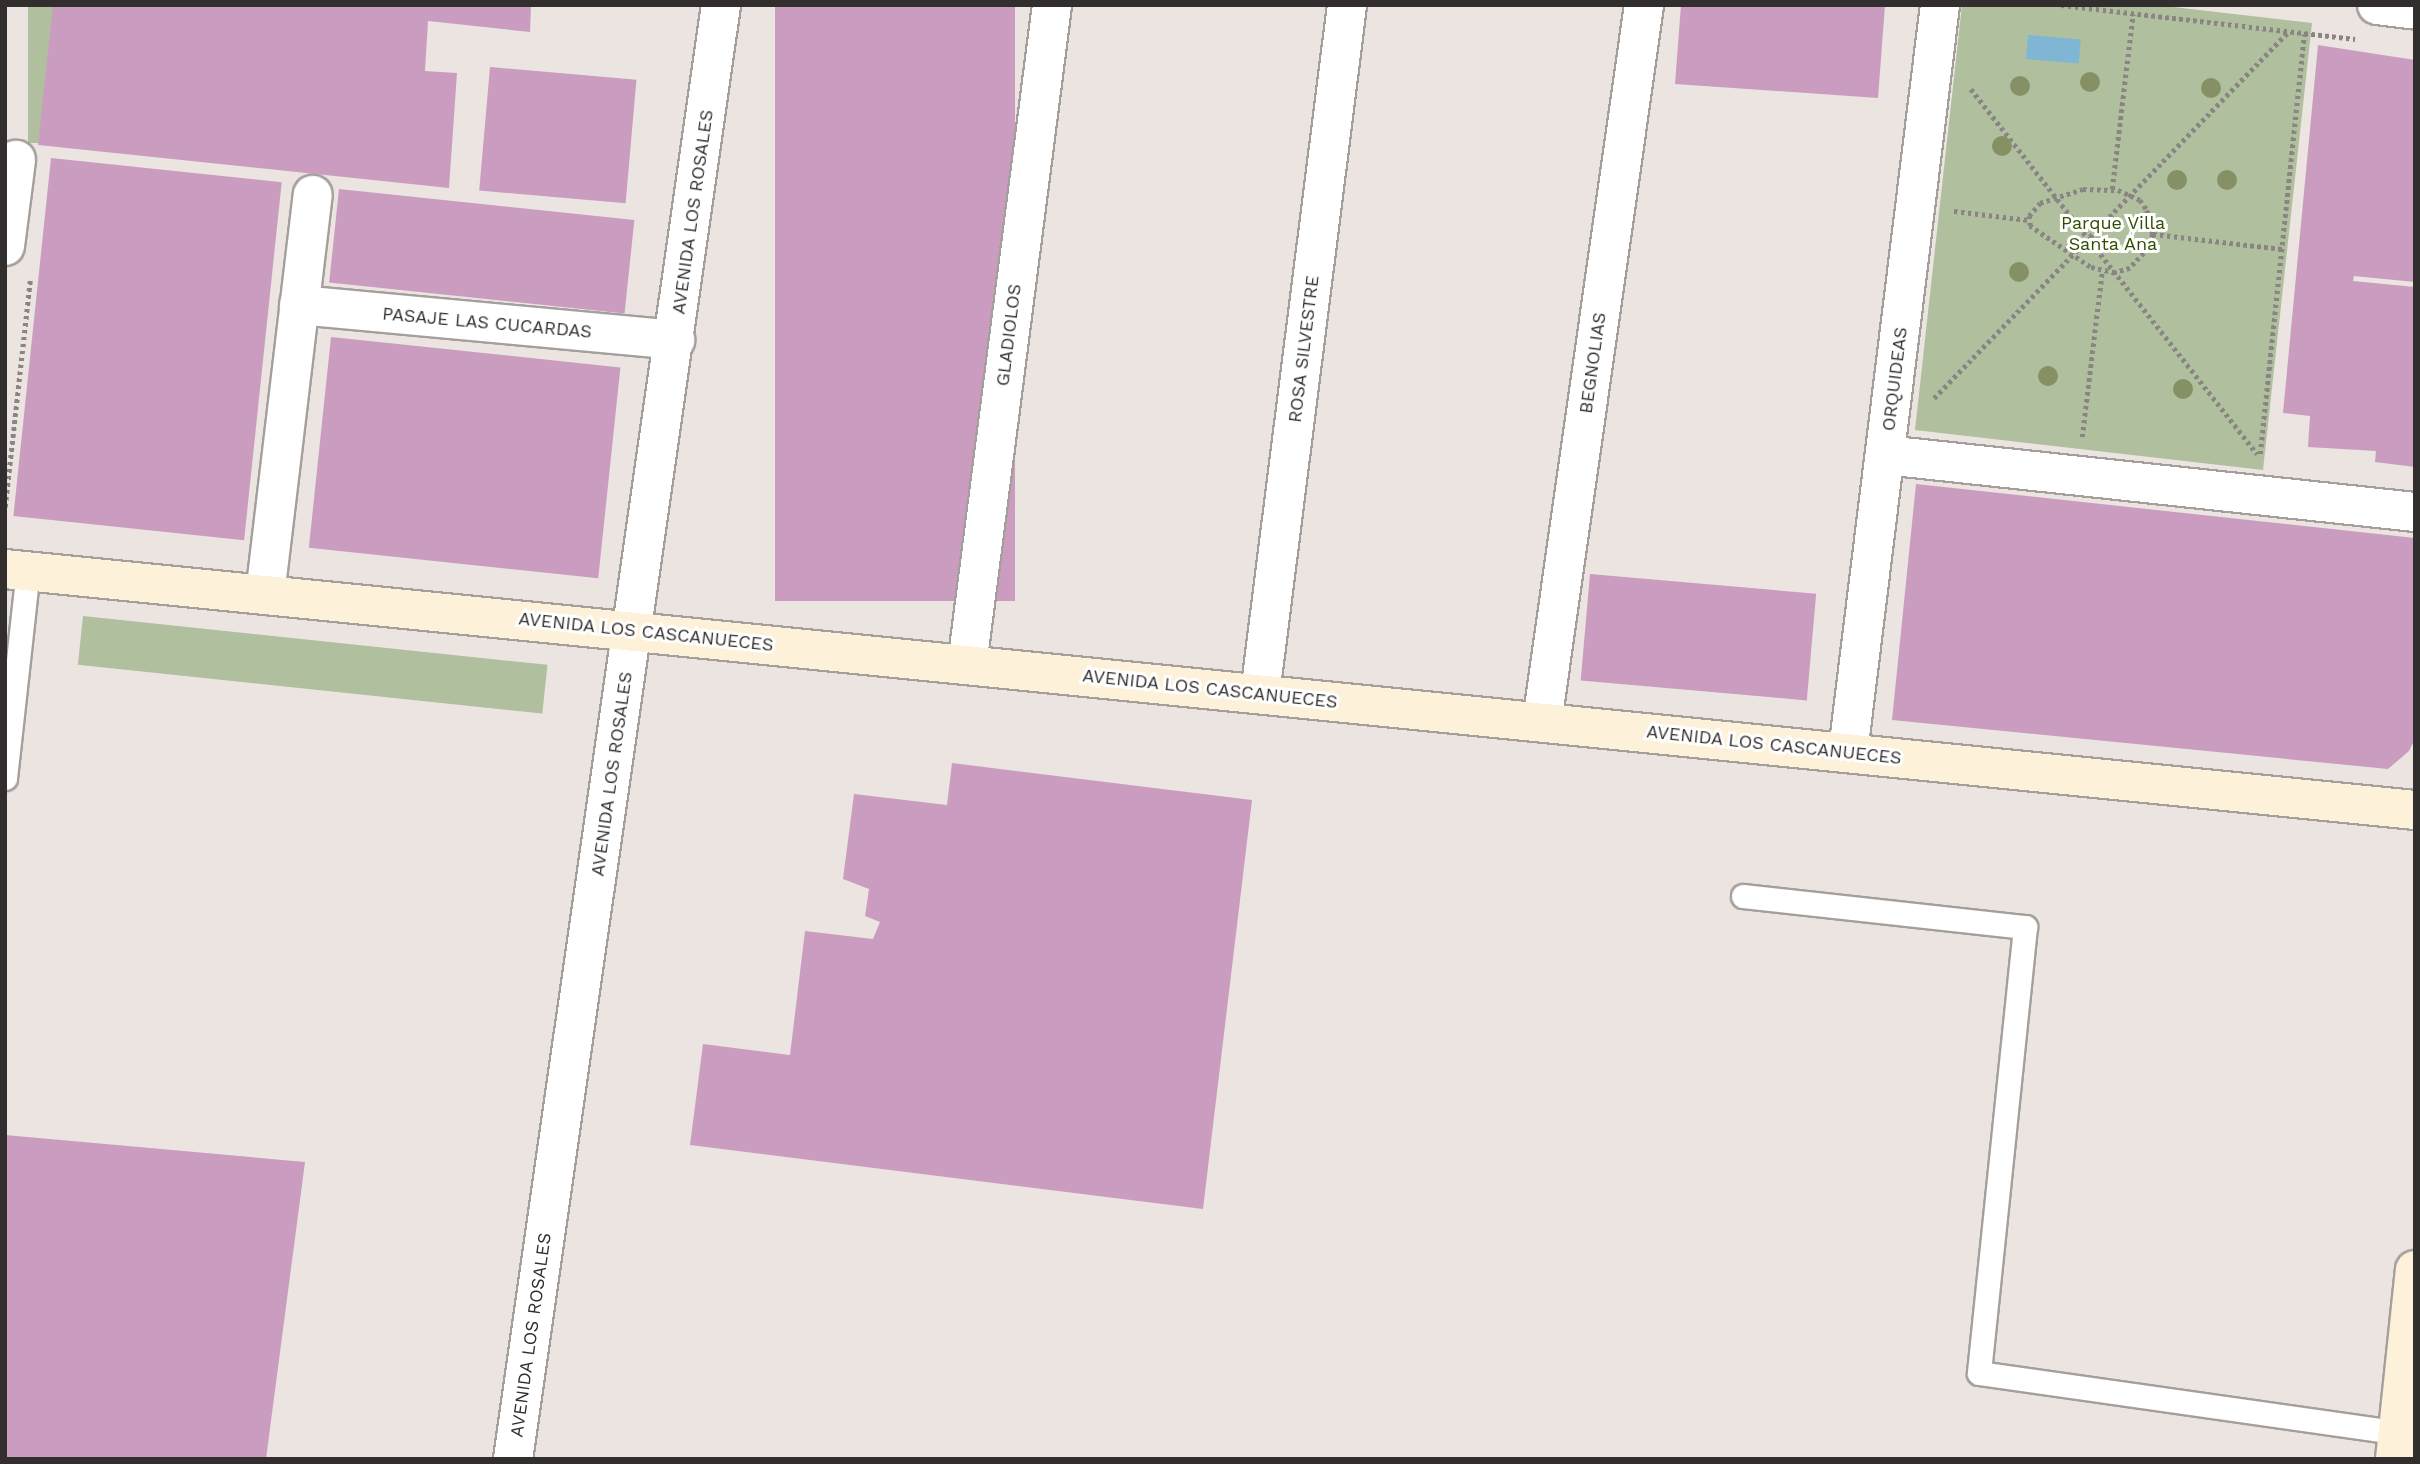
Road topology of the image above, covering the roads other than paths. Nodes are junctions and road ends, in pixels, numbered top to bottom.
1 (721, 5) edge
2 (1052, 5) edge
3 (1347, 5) edge
4 (1644, 5) edge
5 (1940, 5) edge
6 (2377, 5) edge
7 (2415, 10) edge
8 (16, 160) dead end
9 (313, 195) dead end
10 (18, 256) edge
11 (299, 305) junction
12 (675, 340) junction
13 (1885, 455) junction
14 (2415, 512) edge
15 (17, 570) edge
16 (265, 595) junction
17 (633, 630) junction
18 (967, 665) junction
19 (1260, 694) junction
20 (1542, 722) junction
21 (1848, 752) junction
22 (5, 778) edge
23 (2415, 810) edge
24 (1743, 896) dead end
25 (2415, 1270) edge
26 (2397, 1446) edge
27 (513, 1459) edge

1 - 12 street, AVENIDA LOS ROSALES
2 - 18 street, GLADIOLOS
3 - 19 street, ROSA SILVESTRE
4 - 20 street, BEGNOLIAS
5 - 13 street, ORQUIDEAS
6 - 7 street
8 - 10 street
9 - 11 street
11 - 12 street, PASAJE LAS CUCARDAS
11 - 16 street
12 - 17 street, AVENIDA LOS ROSALES
13 - 14 street
13 - 21 street, ORQUIDEAS
15 - 16 street, AVENIDA LOS CASCANUECES
15 - 22 lane
16 - 17 street, AVENIDA LOS CASCANUECES
17 - 18 street, AVENIDA LOS CASCANUECES
17 - 27 street, AVENIDA LOS ROSALES
18 - 19 street, AVENIDA LOS CASCANUECES
19 - 20 street, AVENIDA LOS CASCANUECES
20 - 21 street, AVENIDA LOS CASCANUECES
21 - 23 street, AVENIDA LOS CASCANUECES
24 - 26 lane
25 - 26 street

